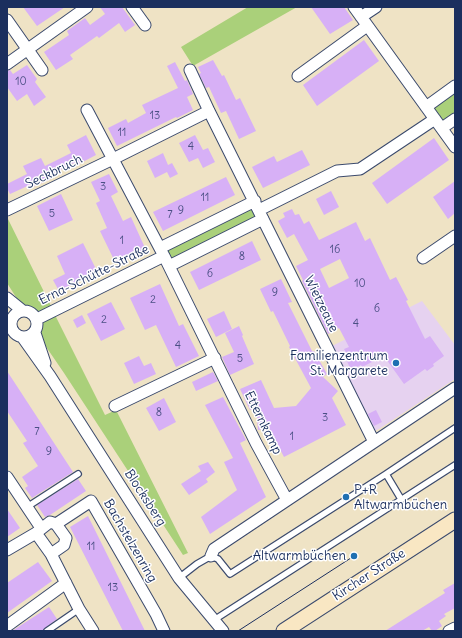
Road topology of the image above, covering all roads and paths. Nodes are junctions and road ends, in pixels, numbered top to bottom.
1 (87, 7) edge
2 (132, 7) edge
3 (354, 7) edge
4 (376, 7) edge
5 (7, 20) edge
6 (364, 22) junction
7 (145, 25) dead end
8 (28, 50) junction
9 (7, 64) edge
10 (42, 70) dead end
11 (190, 70) dead end
12 (298, 76) dead end
13 (455, 86) edge
14 (426, 107) junction
15 (87, 110) dead end
16 (210, 111) junction
17 (455, 118) edge
18 (438, 124) junction
19 (455, 147) edge
20 (112, 159) junction
21 (7, 210) edge
22 (259, 210) junction
23 (455, 236) edge
24 (164, 257) junction
25 (423, 258) dead end
26 (7, 298) edge
27 (23, 311) junction
28 (10, 315) edge
29 (37, 319) junction
30 (35, 333) junction
31 (15, 336) edge
32 (215, 358) junction
33 (50, 376) junction
34 (455, 388) edge
35 (115, 406) dead end
36 (455, 428) edge
37 (374, 442) junction
38 (455, 465) edge
39 (78, 474) dead end
40 (386, 474) junction
41 (7, 477) edge
42 (401, 499) junction
43 (287, 500) junction
44 (27, 507) junction
45 (455, 520) edge
46 (56, 524) junction
47 (39, 530) junction
48 (7, 550) edge
49 (51, 554) junction
50 (211, 556) junction
51 (179, 578) junction
52 (66, 583) junction
53 (79, 609) junction
54 (214, 620) junction
55 (7, 626) edge
56 (455, 628) edge
57 (47, 631) edge
58 (93, 631) edge
59 (164, 631) edge
60 (223, 631) edge
61 (284, 631) edge
62 (449, 631) edge

1 - 8 street
2 - 7 street
3 - 6 street
4 - 6 street
5 - 8 street
6 - 12 street
6 - 14 street
8 - 9 street
8 - 10 street
11 - 16 street
13 - 14 street
14 - 18 street
15 - 20 street
16 - 20 street, Seckbruch
16 - 22 street
17 - 18 street
18 - 19 street
18 - 22 street, Erna-Schütte-Straße
20 - 21 street, Seckbruch
20 - 24 street
22 - 24 street, Erna-Schütte-Straße
22 - 24 street, Erna-Schütte-Straße
22 - 37 street, Wietzeaue
23 - 25 street
24 - 29 street, Erna-Schütte-Straße
24 - 32 street, Etternkamp
26 - 27 street
27 - 28 street, Blocksberg
27 - 29 street
28 - 31 street, Blocksberg
29 - 30 street, Blocksberg
30 - 31 street
30 - 33 street, Blocksberg
31 - 33 street, Blocksberg
32 - 35 street
32 - 43 street, Etternkamp
33 - 51 street, Blocksberg
34 - 37 street
36 - 40 lane
37 - 43 street
38 - 42 lane
39 - 44 lane
40 - 42 lane
40 - 50 lane
41 - 44 street
42 - 54 lane
43 - 50 street
44 - 47 street
45 - 61 main road, Kircher Straße
46 - 47 street, Bachstelzenring
46 - 49 street
46 - 59 street, Bachstelzenring
47 - 48 street, Bachstelzenring
47 - 49 street
49 - 52 street
50 - 51 lane
51 - 54 street, Blocksberg
52 - 53 street
52 - 55 street
53 - 57 lane
53 - 58 street
54 - 60 street, Blocksberg
56 - 62 street

